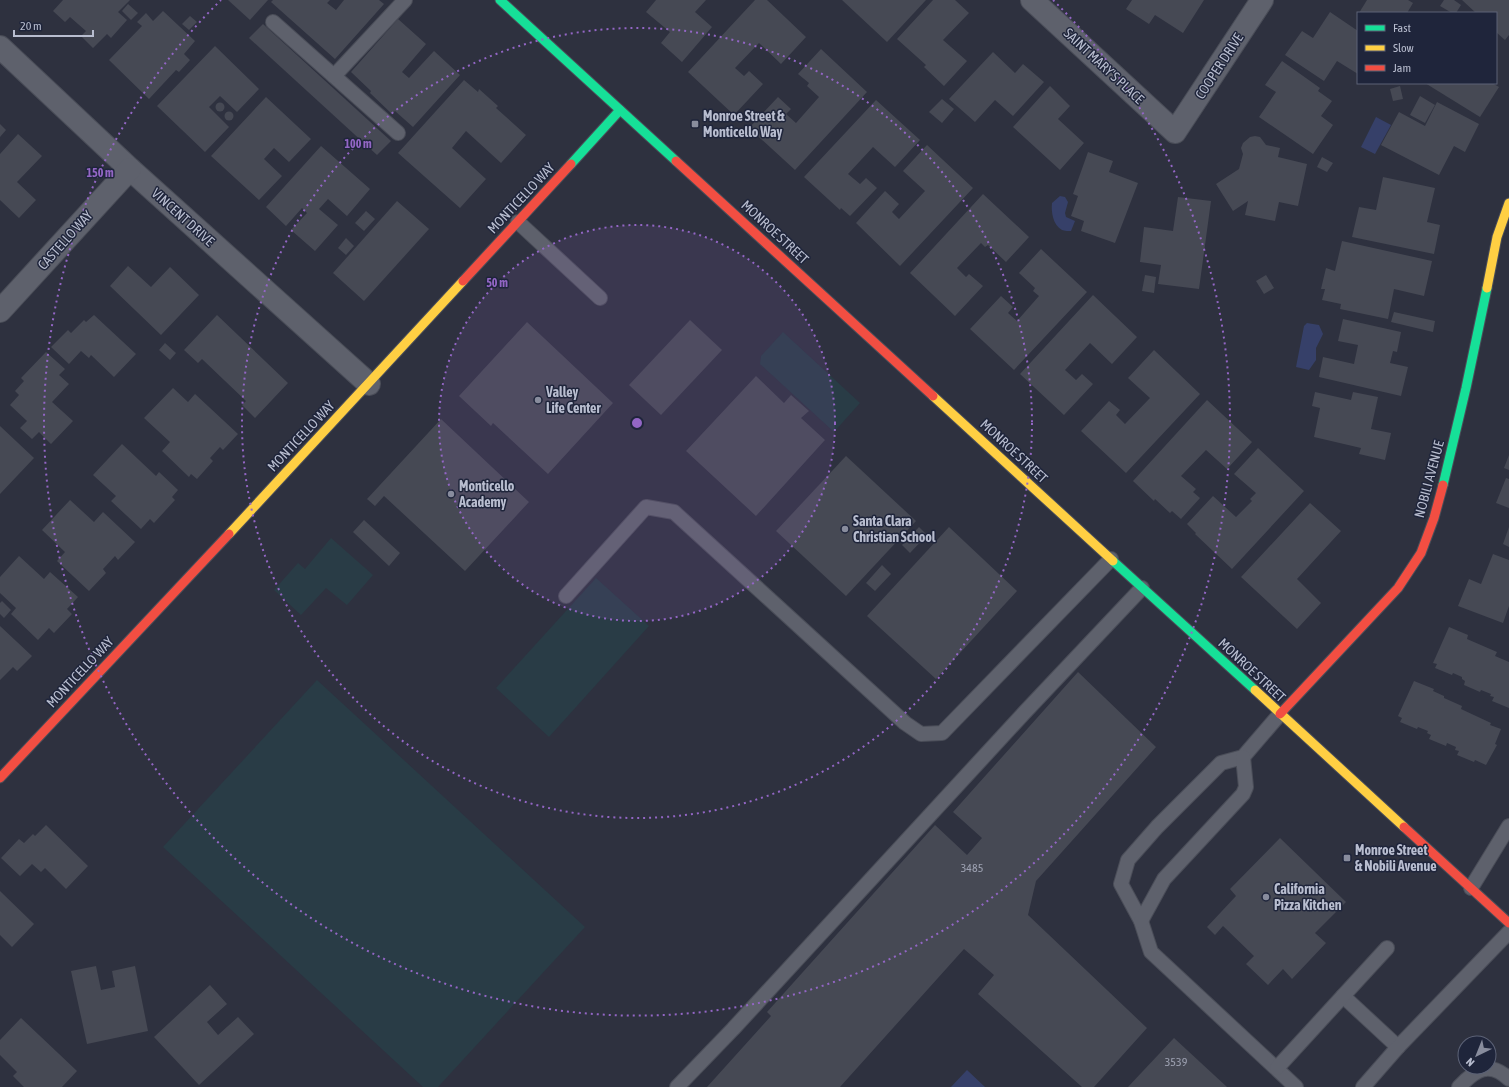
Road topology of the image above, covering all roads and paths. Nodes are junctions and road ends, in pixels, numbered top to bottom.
1 (405, 0) edge
2 (500, 0) edge
3 (1032, 0) edge
4 (1262, 0) edge
5 (273, 22) dead end
6 (0, 47) edge
7 (334, 76) junction
8 (620, 110) junction
9 (1175, 132) joint
10 (398, 133) dead end
11 (130, 169) junction
12 (1509, 203) edge
13 (518, 222) junction
14 (600, 298) dead end
15 (0, 311) edge
16 (369, 384) junction
17 (1111, 559) junction
18 (1142, 588) junction
19 (566, 596) dead end
20 (1280, 714) junction
21 (1243, 757) junction
22 (0, 778) edge
23 (1509, 826) edge
24 (1471, 888) junction
25 (1141, 921) junction
26 (1509, 923) edge
27 (1509, 932) edge
28 (1387, 948) dead end
29 (1342, 996) junction
30 (1398, 1048) junction
31 (1277, 1068) junction
32 (1509, 1080) edge
33 (677, 1087) edge
34 (1296, 1087) edge
35 (1363, 1087) edge
36 (1459, 1087) edge

1 - 7 lane
2 - 8 street, MONROE STREET
3 - 9 street, SAINT MARY'S PLACE
4 - 9 street, COOPER DRIVE
5 - 7 lane
6 - 11 street, VINCENT DRIVE
7 - 10 lane
8 - 13 street, MONTICELLO WAY
8 - 17 street, MONROE STREET
11 - 15 street, CASTELLO WAY
11 - 16 street, VINCENT DRIVE
12 - 20 street, NOBILI AVENUE
13 - 14 lane
13 - 16 street, MONTICELLO WAY
16 - 22 street, MONTICELLO WAY
17 - 18 street, MONROE STREET
17 - 19 lane
18 - 20 street, MONROE STREET
18 - 33 lane
20 - 21 lane
20 - 24 street, MONROE STREET
21 - 25 lane
21 - 25 lane
23 - 24 lane
24 - 26 street, MONROE STREET
25 - 31 lane
27 - 30 lane
28 - 29 lane
29 - 30 lane
29 - 31 lane
30 - 35 lane
31 - 34 lane
32 - 36 lane

